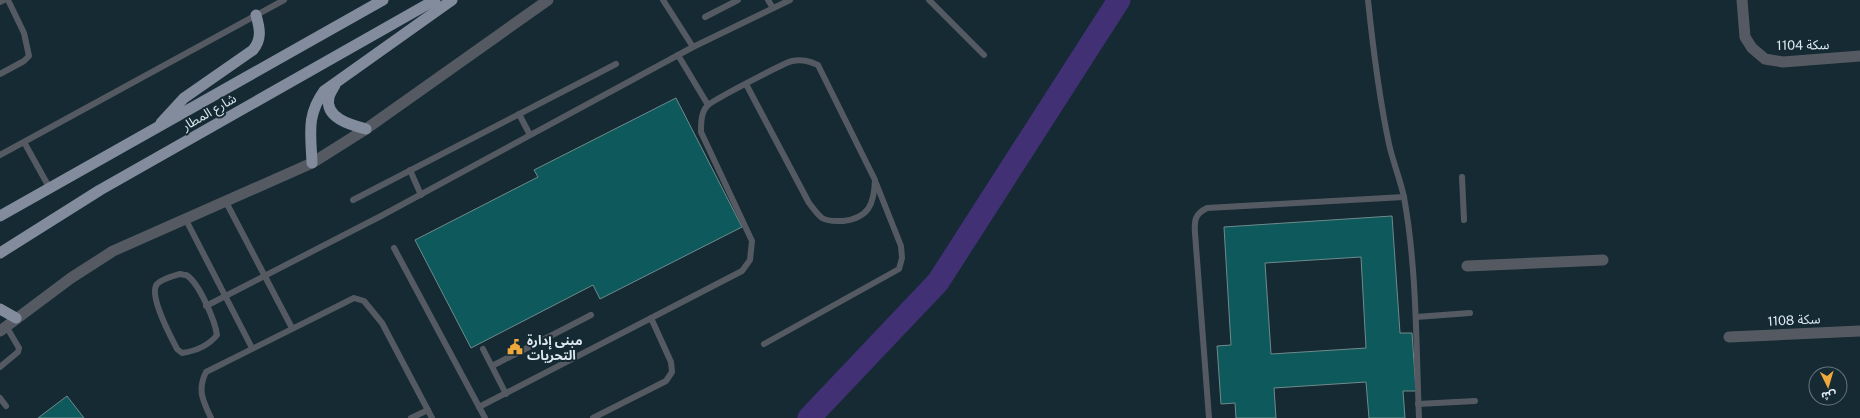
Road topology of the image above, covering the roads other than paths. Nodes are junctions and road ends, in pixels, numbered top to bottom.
1 (4, 0) edge
2 (8, 0) edge
3 (284, 0) edge
4 (383, 0) edge
5 (435, 0) edge
6 (452, 0) edge
7 (548, 0) edge
8 (663, 0) edge
9 (738, 0) edge
10 (768, 0) edge
11 (790, 0) edge
12 (929, 0) edge
13 (1368, 0) edge
14 (1742, 0) edge
15 (0, 2) edge
16 (772, 8) junction
17 (256, 15) junction
18 (705, 17) dead end
19 (692, 47) junction
20 (678, 55) junction
21 (984, 55) dead end
22 (1860, 56) edge
23 (616, 64) dead end
24 (0, 74) edge
25 (335, 84) junction
26 (746, 84) junction
27 (708, 105) junction
28 (519, 114) junction
29 (158, 128) junction
30 (366, 129) junction
31 (530, 136) junction
32 (24, 142) junction
33 (0, 155) edge
34 (312, 163) junction
35 (410, 170) junction
36 (1462, 177) dead end
37 (875, 180) junction
38 (49, 187) junction
39 (421, 194) junction
40 (1404, 197) junction
41 (352, 200) dead end
42 (226, 202) junction
43 (0, 216) edge
44 (185, 218) junction
45 (1464, 220) dead end
46 (394, 248) dead end
47 (0, 252) edge
48 (1603, 260) dead end
49 (1467, 266) dead end
50 (265, 276) junction
51 (225, 296) junction
52 (206, 306) junction
53 (0, 309) edge
54 (1470, 313) dead end
55 (592, 315) dead end
56 (1416, 317) junction
57 (16, 318) junction
58 (651, 318) junction
59 (292, 328) junction
60 (3, 329) edge
61 (1860, 330) edge
62 (1729, 337) dead end
63 (764, 344) dead end
64 (252, 348) junction
65 (483, 348) dead end
66 (492, 366) junction
67 (0, 367) edge
68 (506, 394) junction
69 (0, 398) edge
70 (1475, 401) dead end
71 (1418, 404) junction
72 (6, 406) dead end
73 (479, 407) junction
74 (428, 410) junction
75 (211, 418) edge
76 (411, 418) edge
77 (432, 418) edge
78 (485, 418) edge
79 (594, 418) edge
80 (1209, 418) edge
81 (1419, 418) edge

1 - 15 lane
2 - 24 lane
3 - 17 lane
4 - 29 main road, شارع المطار
5 - 47 main road, شارع المطار
6 - 25 main road
7 - 30 street
8 - 19 lane
9 - 18 lane
10 - 16 lane
11 - 16 lane
12 - 21 lane
13 - 40 lane
14 - 22 street, سكة 1104
16 - 19 lane
17 - 29 main road
17 - 32 lane
19 - 20 lane
20 - 27 lane
20 - 31 lane
23 - 28 lane
25 - 30 main road
25 - 34 main road
26 - 27 lane
26 - 37 lane
26 - 37 lane
27 - 58 lane
28 - 31 lane
28 - 35 lane
29 - 38 main road, شارع المطار
30 - 34 street
31 - 39 lane
32 - 33 lane
32 - 38 lane
34 - 42 street
35 - 39 lane
35 - 41 lane
36 - 45 lane
37 - 63 lane
38 - 43 main road, شارع المطار
39 - 50 lane
40 - 56 lane
40 - 80 lane
42 - 44 street
42 - 50 lane
44 - 51 lane
44 - 57 street
46 - 73 lane
48 - 49 street
50 - 51 lane
50 - 59 lane
51 - 52 lane
51 - 64 lane
52 - 52 lane
53 - 57 main road
54 - 56 lane
55 - 66 lane
56 - 71 lane
57 - 60 street
58 - 68 lane
58 - 79 lane
59 - 64 lane
59 - 74 lane
60 - 67 lane
61 - 62 street, سكة 1108
64 - 75 lane
65 - 66 lane
66 - 68 lane
68 - 73 lane
69 - 72 lane
70 - 71 lane
71 - 81 lane
73 - 78 lane
74 - 76 lane
74 - 77 lane

